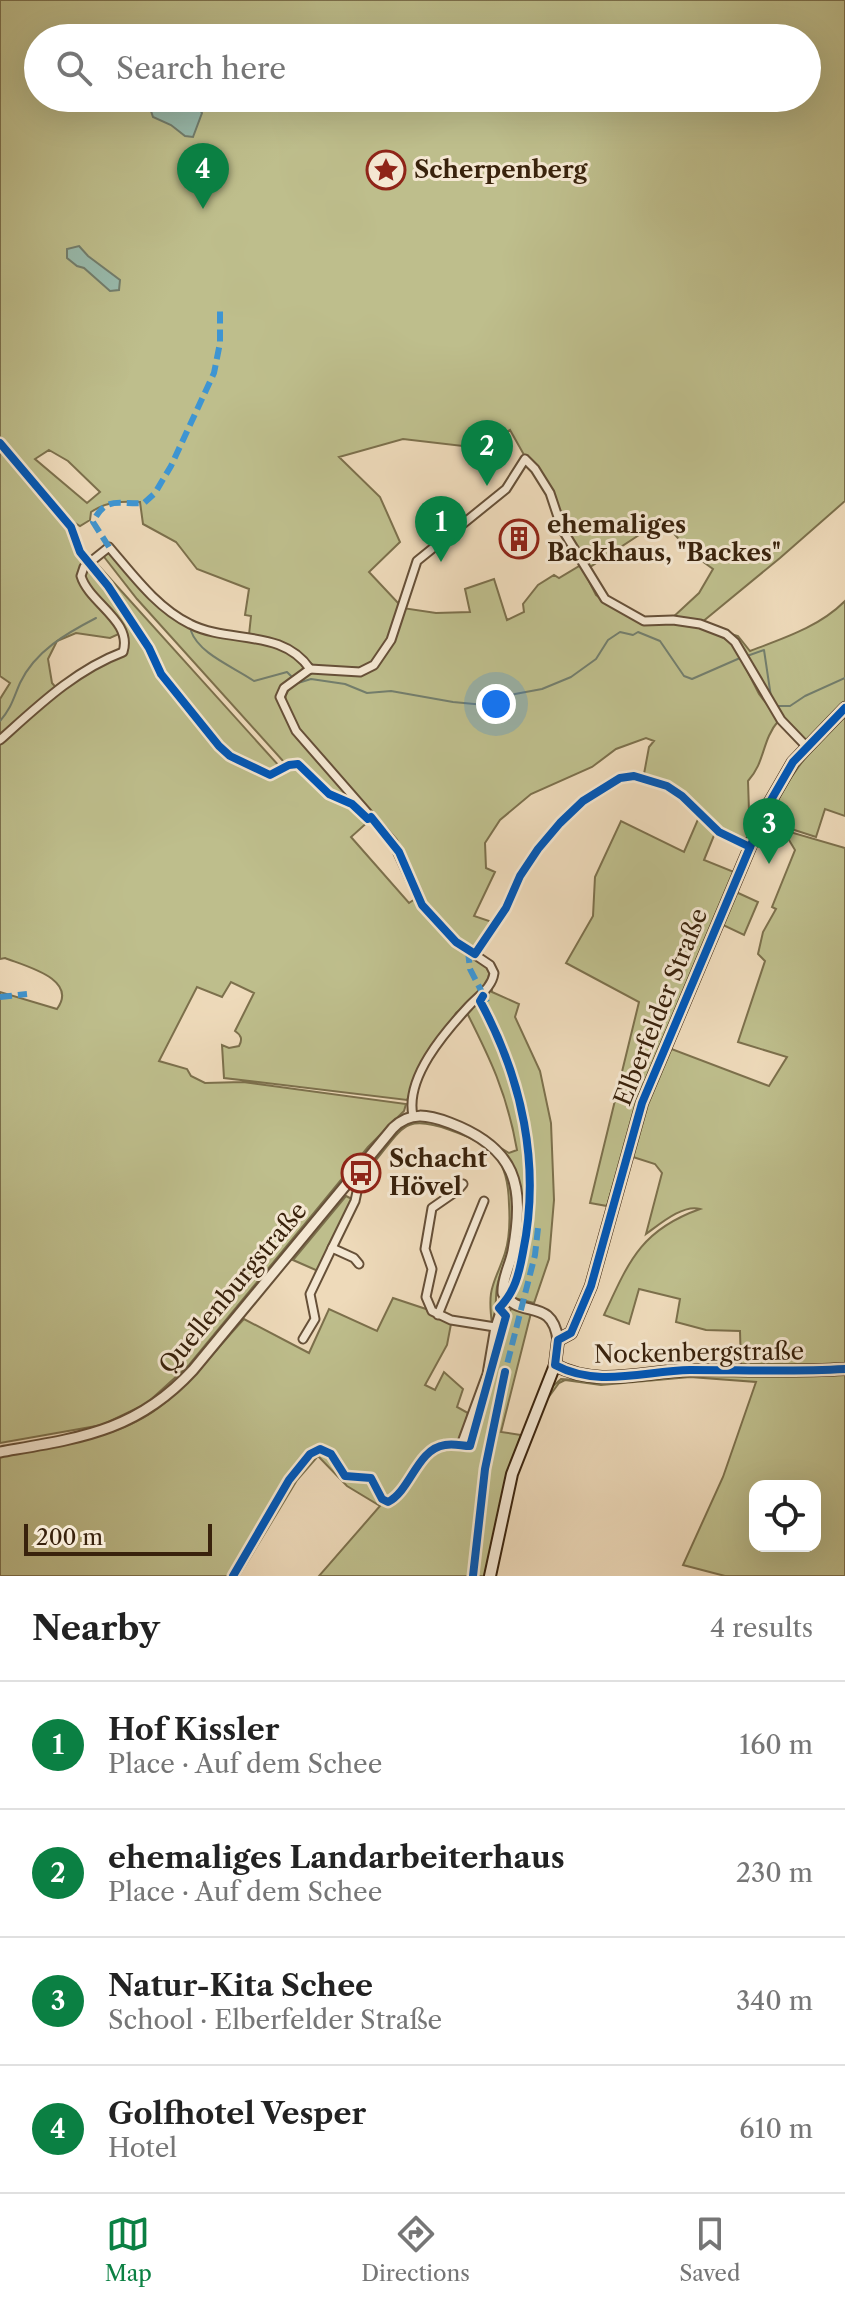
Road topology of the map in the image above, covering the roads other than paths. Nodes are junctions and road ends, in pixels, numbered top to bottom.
1 (310, 669) junction
2 (845, 708) edge
3 (0, 740) edge
4 (806, 746) junction
5 (750, 847) junction
6 (475, 954) junction
7 (417, 1116) junction
8 (351, 1178) junction
9 (463, 1184) dead end
10 (484, 1201) dead end
11 (332, 1248) junction
12 (359, 1264) dead end
13 (508, 1300) junction
14 (438, 1315) junction
15 (495, 1327) junction
16 (303, 1339) dead end
17 (558, 1340) junction
18 (555, 1365) junction
19 (845, 1369) edge
20 (461, 1445) dead end
21 (0, 1452) edge
22 (490, 1576) edge

1 - 3 street
1 - 4 street
1 - 6 street
2 - 4 main road, Elberfelder Straße
4 - 5 main road, Elberfelder Straße
5 - 6 street
5 - 17 main road, Elberfelder Straße
6 - 7 street
7 - 8 street, Quellenburgstraße
7 - 13 street
8 - 11 street, Quellenburgstraße
8 - 21 street, Quellenburgstraße
9 - 14 street
10 - 14 street
11 - 12 street, Quellenburgstraße
11 - 16 street, Quellenburgstraße
13 - 15 street
13 - 17 street
14 - 15 street
15 - 20 street
17 - 18 main road
18 - 19 main road, Nockenbergstraße
18 - 22 main road

